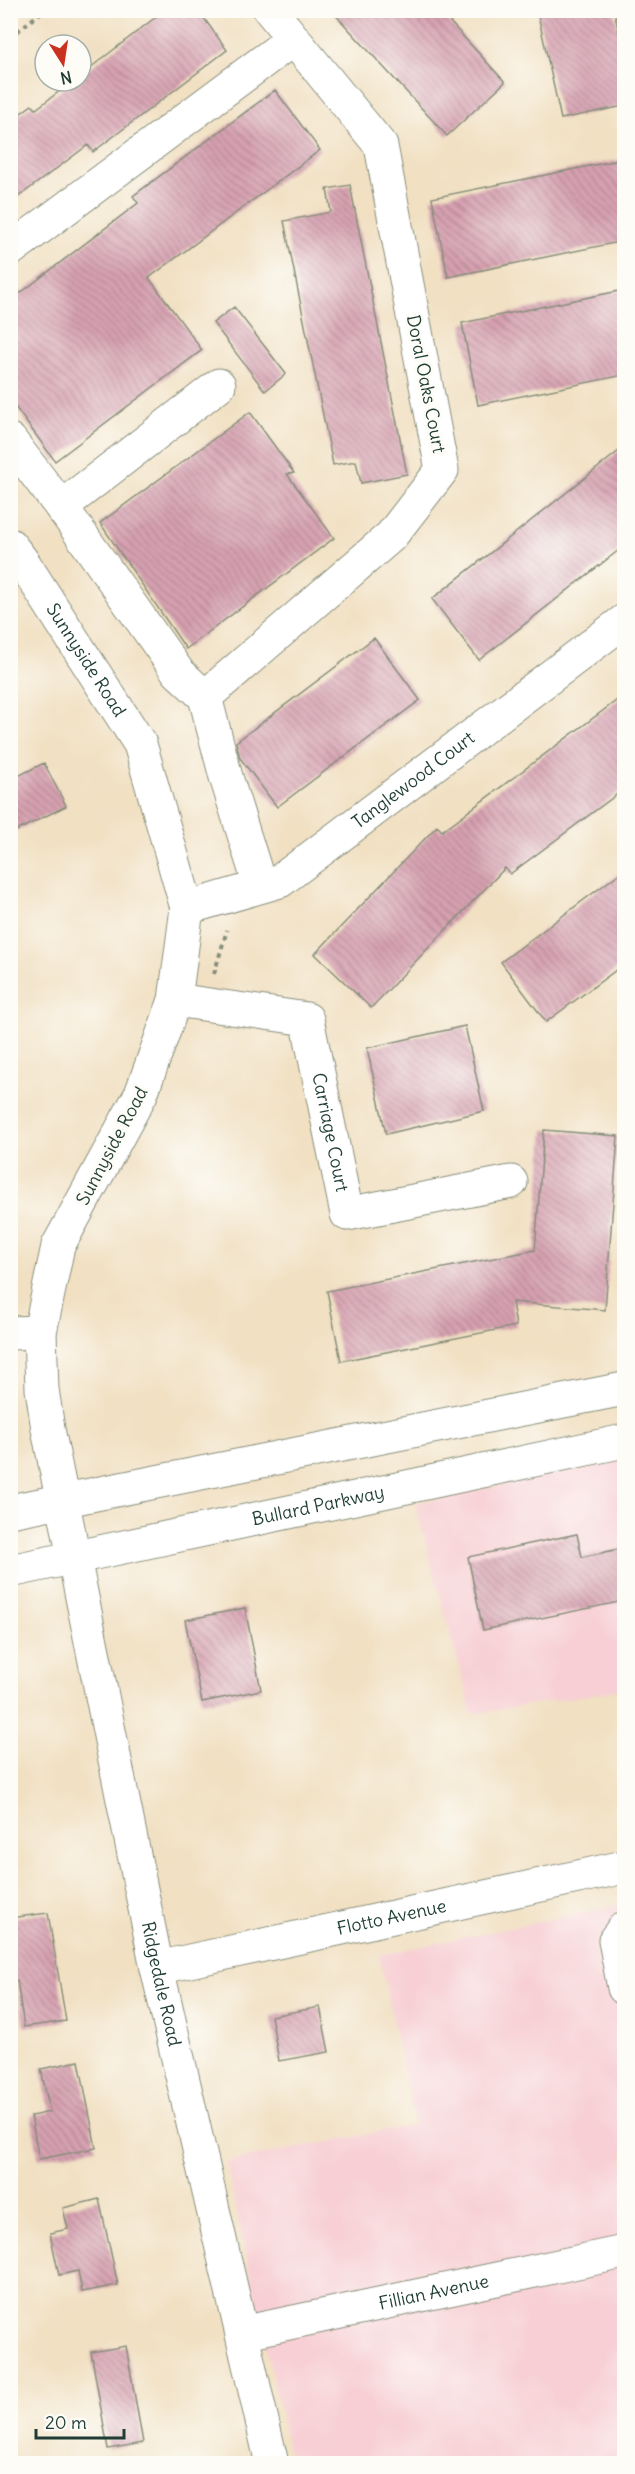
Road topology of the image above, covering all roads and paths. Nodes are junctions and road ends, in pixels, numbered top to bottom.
1 (44, 10) edge
2 (270, 10) edge
3 (10, 37) edge
4 (293, 39) junction
5 (10, 250) edge
6 (219, 385) dead end
7 (10, 440) edge
8 (61, 507) junction
9 (10, 546) edge
10 (624, 621) edge
11 (205, 697) junction
12 (260, 886) junction
13 (187, 908) junction
14 (228, 928) dead end
15 (213, 978) dead end
16 (175, 1000) junction
17 (511, 1182) dead end
18 (25, 1333) edge
19 (624, 1389) edge
20 (624, 1441) edge
21 (63, 1500) junction
22 (10, 1511) edge
23 (75, 1557) junction
24 (10, 1571) edge
25 (624, 1868) edge
26 (624, 1928) edge
27 (157, 1968) junction
28 (624, 1988) edge
29 (624, 2252) edge
30 (242, 2333) junction
31 (272, 2463) edge

1 - 3 path
2 - 4 street, Doral Oaks Court
4 - 5 street
4 - 11 street, Doral Oaks Court
6 - 8 street
7 - 8 street
8 - 11 street
9 - 13 street, Sunnyside Road
10 - 12 street, Tanglewood Court
11 - 12 street
12 - 13 street, Tanglewood Court
13 - 16 street, Sunnyside Road
14 - 15 path
16 - 17 street, Carriage Court
16 - 18 street, Sunnyside Road
18 - 21 street, Sunnyside Road
19 - 21 street
20 - 23 street, Bullard Parkway
21 - 22 street
21 - 23 street, Ridgedale Road
23 - 24 street, Bullard Parkway
23 - 27 street, Ridgedale Road
25 - 27 street, Flotto Avenue
26 - 28 street
27 - 30 street, Ridgedale Road
29 - 30 street, Fillian Avenue
30 - 31 street, Ridgedale Road

